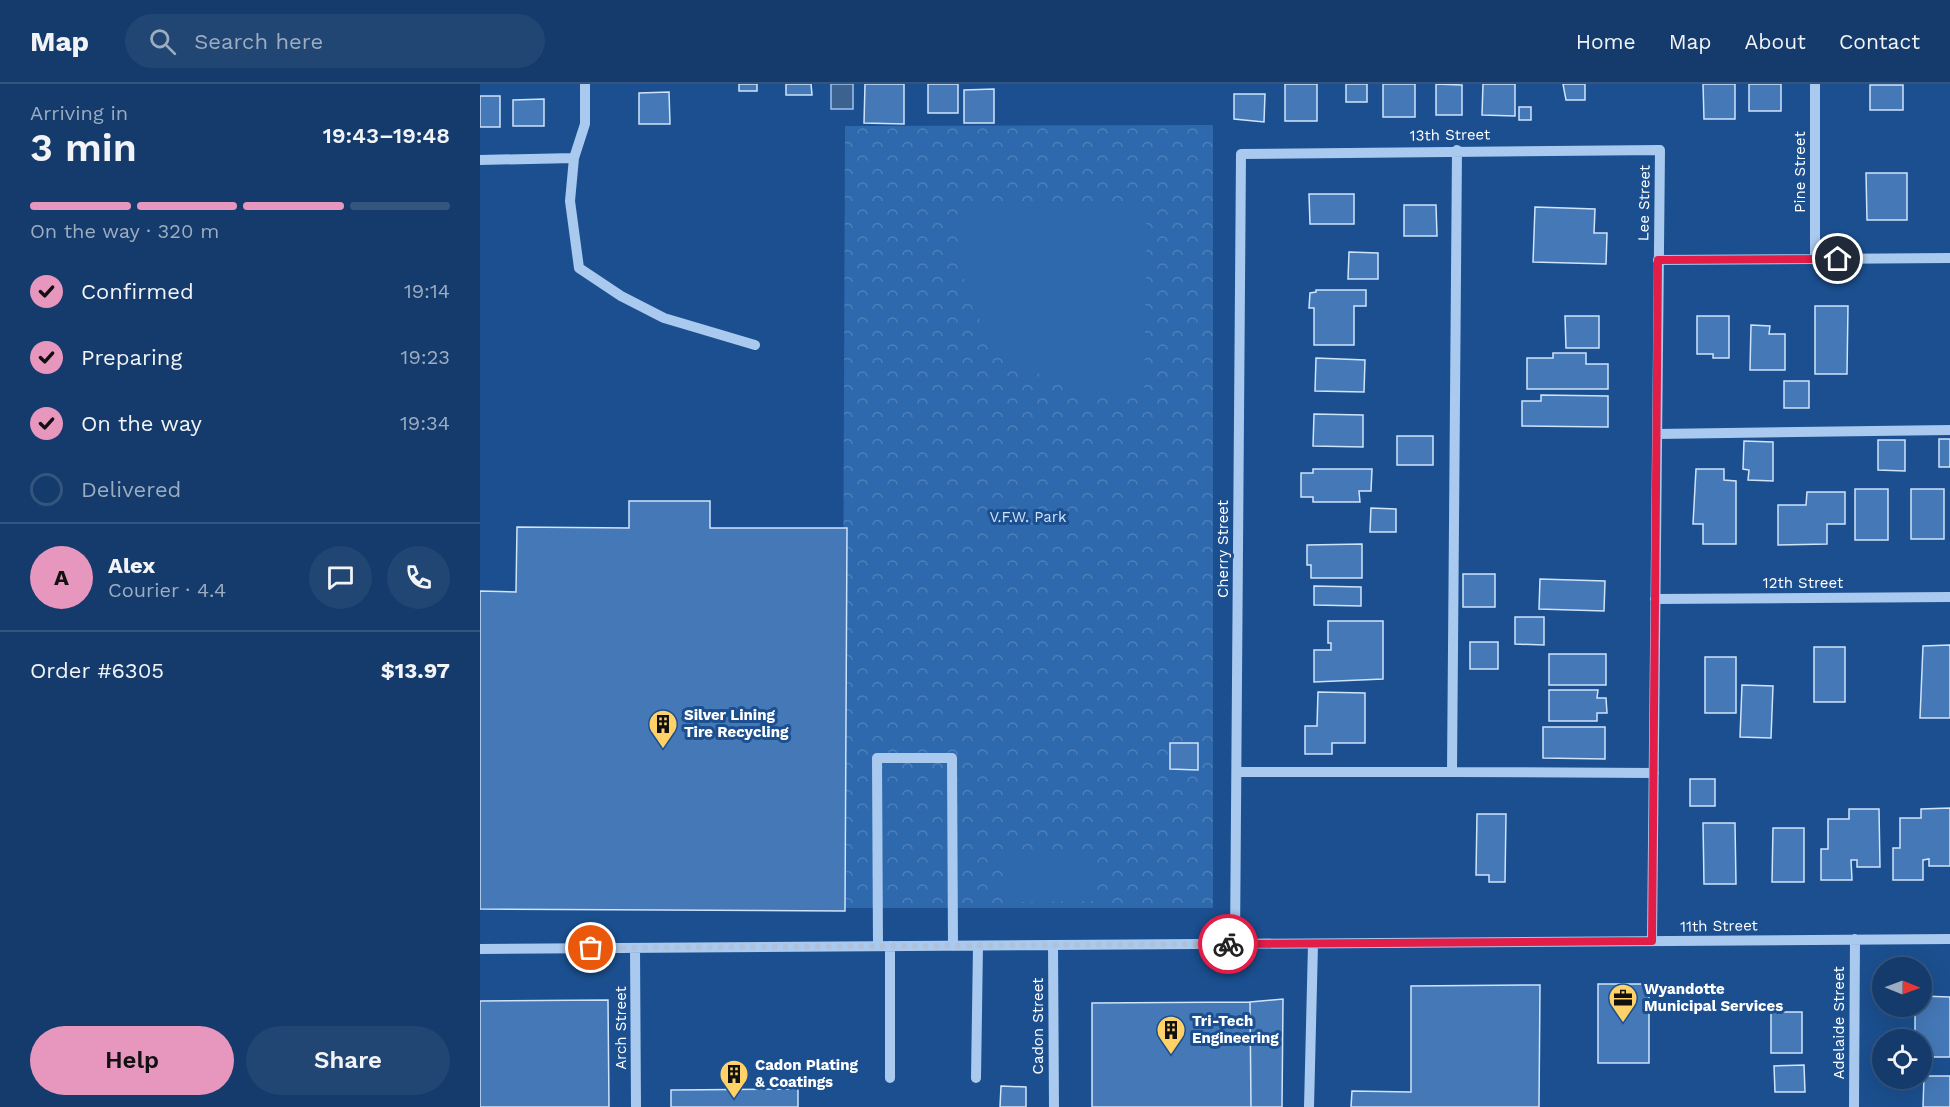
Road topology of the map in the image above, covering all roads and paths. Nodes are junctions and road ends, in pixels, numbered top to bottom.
1 (585, 84) edge
2 (1815, 84) edge
3 (1458, 150) junction
4 (1660, 150) joint
5 (1242, 154) joint
6 (574, 158) junction
7 (480, 160) edge
8 (1950, 258) edge
9 (1815, 259) junction
10 (1658, 260) junction
11 (755, 345) dead end
12 (1950, 430) edge
13 (1657, 434) junction
14 (1950, 597) edge
15 (1655, 599) junction
16 (1452, 771) junction
17 (1236, 772) junction
18 (1654, 773) junction
19 (1855, 939) junction
20 (1950, 939) edge
21 (1652, 941) junction
22 (1235, 944) junction
23 (1312, 944) junction
24 (1053, 945) junction
25 (878, 946) junction
26 (890, 946) junction
27 (953, 946) junction
28 (978, 946) junction
29 (635, 948) junction
30 (480, 949) edge
31 (890, 1078) dead end
32 (976, 1078) dead end
33 (636, 1107) edge
34 (1054, 1107) edge
35 (1309, 1107) edge
36 (1854, 1107) edge

1 - 6 street
2 - 9 street, Pine Street
3 - 4 street, 13th Street
3 - 5 street, 13th Street
3 - 16 street
4 - 10 street, Lee Street
5 - 17 street, Cherry Street
6 - 7 street
6 - 11 street
8 - 9 street
9 - 10 street
10 - 13 street, Lee Street
12 - 13 street
13 - 15 street, Lee Street
14 - 15 street, 12th Street
15 - 18 street, Lee Street
16 - 17 street
16 - 18 street
17 - 22 street, Cherry Street
18 - 21 street, Lee Street
19 - 20 street, 11th Street
19 - 21 street, 11th Street
19 - 36 street, Adelaide Street
21 - 23 street, 11th Street
22 - 23 street, 11th Street
22 - 24 street, 11th Street
23 - 35 street
24 - 28 street, 11th Street
24 - 34 street, Cadon Street
25 - 26 street, 11th Street
25 - 27 street
25 - 29 street, 11th Street
26 - 27 street, 11th Street
26 - 31 street
27 - 28 street, 11th Street
28 - 32 street
29 - 30 street, 11th Street
29 - 33 street, Arch Street

